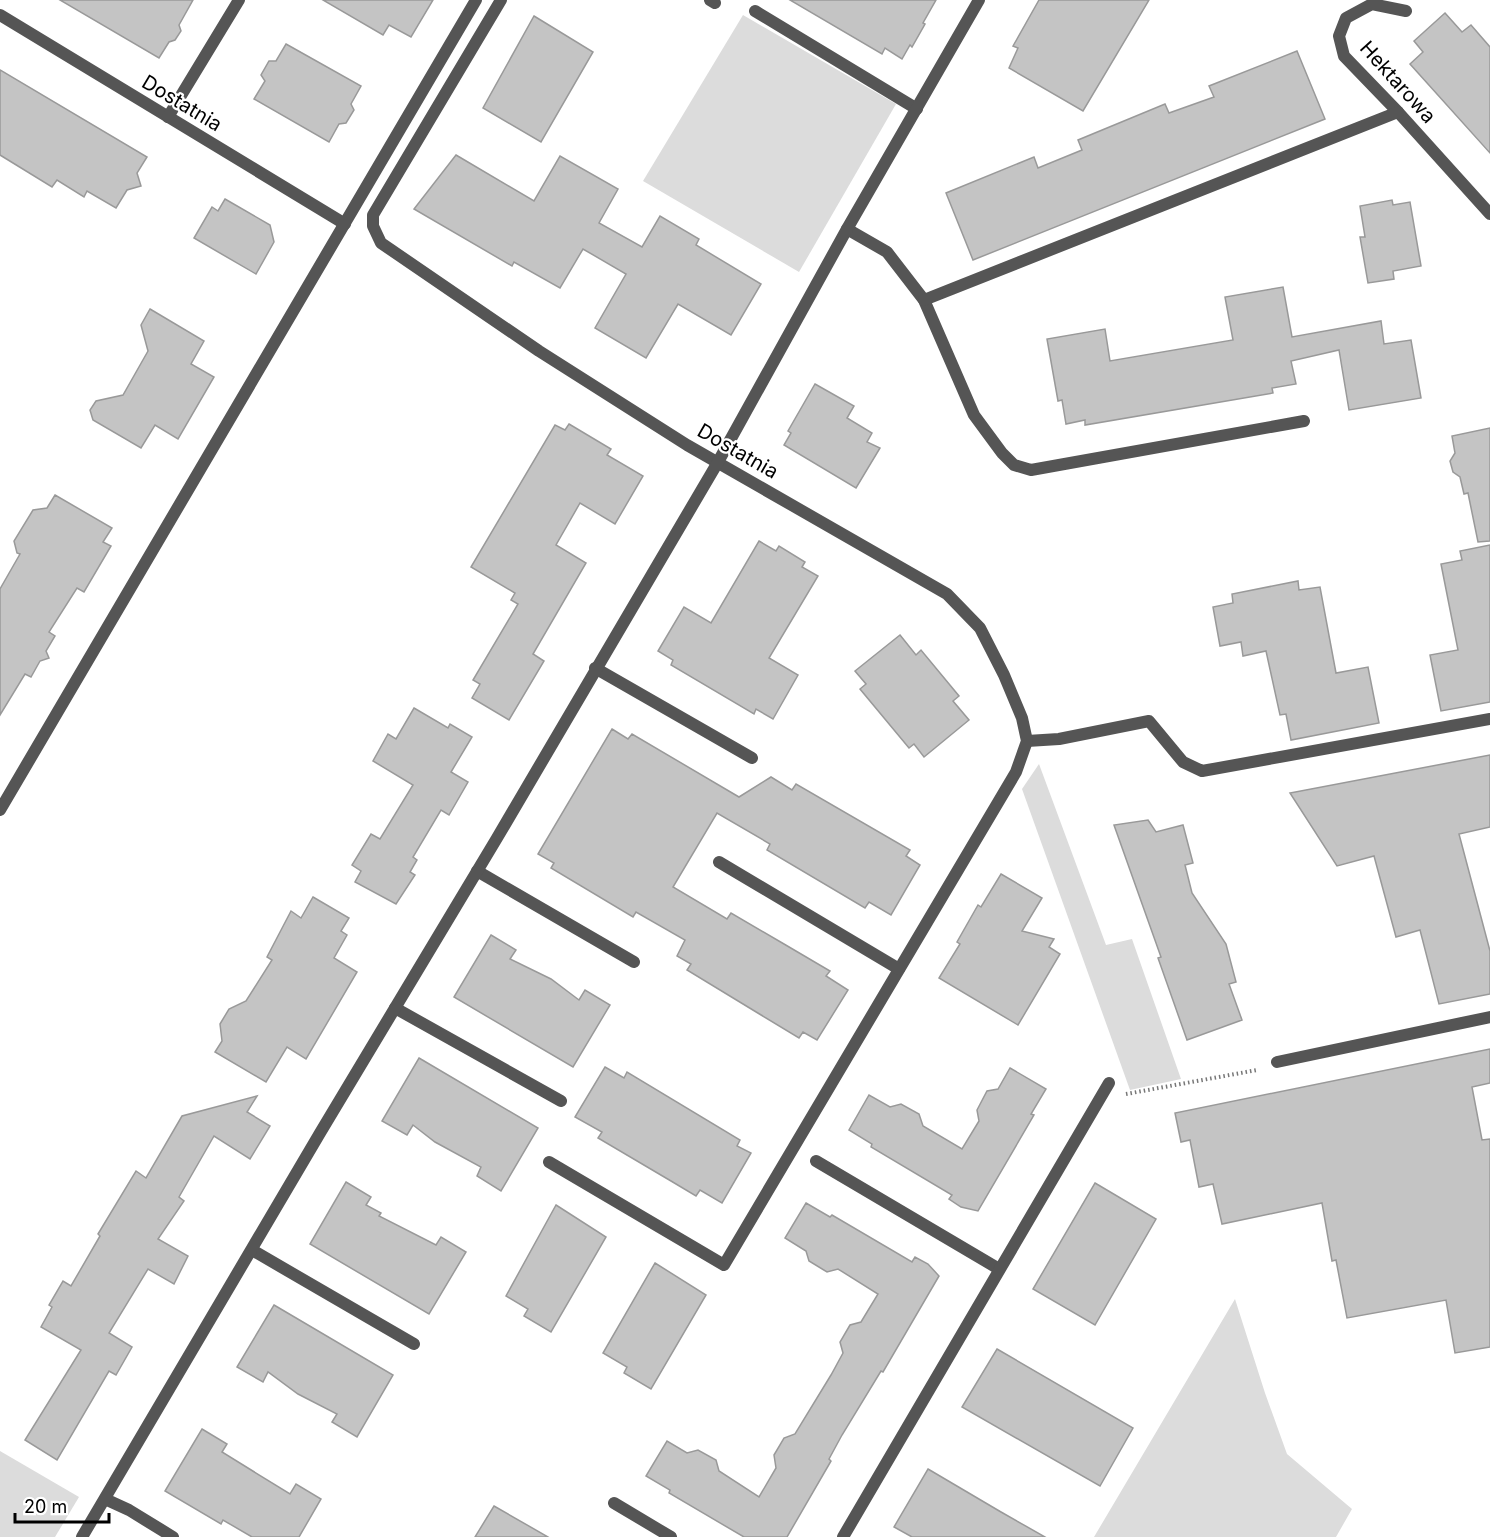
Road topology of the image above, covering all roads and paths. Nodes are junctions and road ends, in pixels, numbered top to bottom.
1 (239, 0) edge
2 (476, 0) edge
3 (501, 0) edge
4 (979, 0) edge
5 (755, 11) dead end
6 (1406, 11) dead end
7 (0, 15) edge
8 (917, 109) junction
9 (1398, 112) junction
10 (168, 117) junction
11 (1490, 214) edge
12 (345, 224) junction
13 (847, 229) junction
14 (924, 300) junction
15 (1304, 421) dead end
16 (718, 462) junction
17 (596, 668) junction
18 (1490, 720) edge
19 (1027, 741) junction
20 (752, 758) dead end
21 (0, 810) edge
22 (719, 862) dead end
23 (477, 871) junction
24 (634, 962) dead end
25 (899, 969) junction
26 (395, 1008) junction
27 (1490, 1017) edge
28 (1277, 1062) joint
29 (1109, 1083) dead end
30 (1101, 1095) junction
31 (561, 1101) dead end
32 (816, 1161) dead end
33 (549, 1162) dead end
34 (252, 1250) junction
35 (999, 1269) junction
36 (414, 1344) dead end
37 (105, 1499) junction
38 (614, 1503) dead end
39 (82, 1537) edge
40 (173, 1537) edge
41 (671, 1537) edge
42 (843, 1537) edge

1 - 10 street
2 - 12 street
3 - 16 street, Dostatnia
4 - 8 street
5 - 8 street
6 - 9 street, Hektarowa
7 - 10 street, Dostatnia
8 - 13 street
9 - 11 street, Hektarowa
9 - 14 street
10 - 12 street, Dostatnia
12 - 21 street
13 - 14 street
13 - 16 street
14 - 15 street
16 - 17 street
16 - 19 street, Dostatnia
17 - 20 street
17 - 23 street
18 - 19 street
19 - 25 street
22 - 25 street
23 - 24 street
23 - 26 street
25 - 33 street
26 - 31 street
26 - 34 street
27 - 28 street
28 - 30 path
29 - 30 street
30 - 35 street
32 - 35 street
34 - 36 street
34 - 37 street
35 - 42 street
37 - 39 street
37 - 40 street
38 - 41 street

